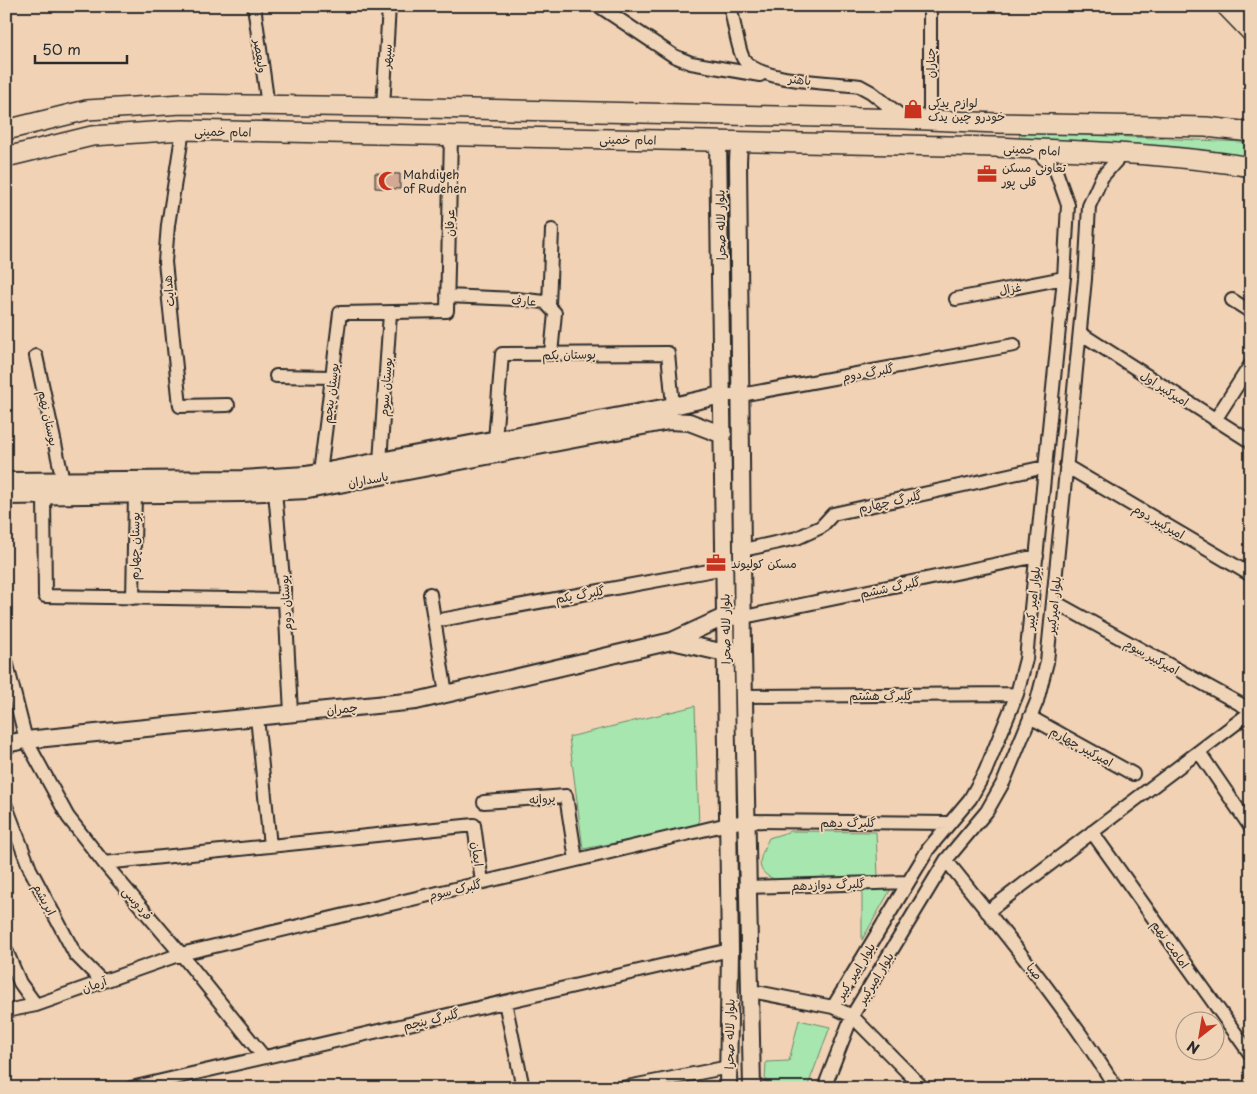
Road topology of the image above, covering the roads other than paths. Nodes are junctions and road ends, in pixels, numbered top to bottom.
1 (254, 6) edge
2 (389, 6) edge
3 (599, 6) edge
4 (730, 6) edge
5 (930, 6) edge
6 (1226, 6) edge
7 (1244, 6) edge
8 (1251, 14) edge
9 (1251, 32) edge
10 (773, 77) junction
11 (871, 92) junction
12 (268, 106) junction
13 (383, 107) junction
14 (526, 111) junction
15 (870, 118) junction
16 (905, 118) junction
17 (930, 120) junction
18 (997, 123) junction
19 (6, 130) edge
20 (183, 130) junction
21 (1251, 132) edge
22 (452, 136) junction
23 (526, 137) junction
24 (718, 141) junction
25 (739, 142) junction
26 (995, 147) junction
27 (1035, 149) junction
28 (1123, 153) junction
29 (6, 157) edge
30 (1251, 167) edge
31 (719, 177) junction
32 (738, 177) junction
33 (552, 230) dead end
34 (1064, 278) junction
35 (447, 296) junction
36 (956, 299) dead end
37 (1232, 300) dead end
38 (548, 305) junction
39 (390, 312) junction
40 (1251, 312) edge
41 (1080, 333) junction
42 (1014, 345) dead end
43 (551, 354) junction
44 (36, 356) dead end
45 (1251, 364) edge
46 (276, 376) dead end
47 (332, 377) junction
48 (722, 395) junction
49 (741, 395) junction
50 (228, 405) dead end
51 (673, 406) junction
52 (1216, 420) junction
53 (723, 435) junction
54 (1251, 442) edge
55 (496, 447) junction
56 (380, 462) junction
57 (1066, 466) junction
58 (1045, 467) junction
59 (320, 473) junction
60 (6, 481) edge
61 (63, 481) junction
62 (275, 492) junction
63 (135, 494) junction
64 (6, 496) edge
65 (44, 496) junction
66 (743, 550) junction
67 (1036, 556) junction
68 (725, 568) junction
69 (1251, 575) edge
70 (430, 594) dead end
71 (133, 598) junction
72 (285, 600) junction
73 (1053, 601) junction
74 (724, 617) junction
75 (744, 618) junction
76 (434, 621) junction
77 (672, 641) junction
78 (743, 652) junction
79 (726, 654) junction
80 (1026, 658) junction
81 (6, 661) edge
82 (1047, 662) junction
83 (446, 694) junction
84 (1017, 694) junction
85 (745, 696) junction
86 (1251, 711) edge
87 (291, 714) junction
88 (257, 717) junction
89 (1030, 717) junction
90 (26, 740) junction
91 (6, 744) edge
92 (1199, 752) junction
93 (1133, 774) dead end
94 (484, 802) dead end
95 (6, 806) edge
96 (747, 821) junction
97 (949, 823) junction
98 (728, 824) junction
99 (1251, 828) edge
100 (1092, 832) junction
101 (270, 846) junction
102 (576, 860) junction
103 (946, 860) junction
104 (104, 863) junction
105 (482, 882) junction
106 (908, 882) junction
107 (748, 887) junction
108 (987, 912) junction
109 (6, 950) edge
110 (730, 950) junction
111 (181, 954) junction
112 (6, 977) edge
113 (102, 981) junction
114 (20, 983) junction
115 (751, 991) junction
116 (505, 1002) junction
117 (36, 1005) junction
118 (833, 1007) junction
119 (6, 1012) edge
120 (852, 1016) junction
121 (1251, 1055) edge
122 (264, 1057) junction
123 (729, 1067) junction
124 (131, 1088) edge
125 (522, 1088) edge
126 (622, 1088) edge
127 (728, 1088) edge
128 (752, 1088) edge
129 (824, 1088) edge
130 (923, 1088) edge
131 (1116, 1088) edge

1 - 12 street, ولیعصر
2 - 13 street, سپهر
3 - 10 street
4 - 10 street, باهنر
5 - 17 street, چناران
6 - 9 highway
7 - 8 highway
10 - 11 street, باهنر
11 - 15 street
11 - 16 street, باهنر
12 - 13 highway, امام خمینی
12 - 19 highway, امام خمینی
13 - 14 highway, امام خمینی
14 - 15 highway, امام خمینی
14 - 23 highway
15 - 16 highway, امام خمینی
16 - 17 highway, امام خمینی
17 - 18 highway, امام خمینی
18 - 21 highway, امام خمینی
18 - 26 highway
20 - 22 highway, امام خمینی
20 - 29 highway, امام خمینی
20 - 50 street, هدایت
22 - 23 highway, امام خمینی
22 - 35 street, عرفان
23 - 24 highway, امام خمینی
24 - 25 highway, امام خمینی
24 - 31 main road, بلوار لاله صحرا
25 - 26 highway, امام خمینی
25 - 32 main road, بلوار لاله صحرا
26 - 27 highway, امام خمینی
27 - 28 highway, امام خمینی
27 - 34 street, بلوار امیر کبیر
28 - 30 highway, امام خمینی
28 - 41 street, بلوار امیرکبیر
31 - 32 main road
31 - 48 main road, بلوار لاله صحرا
32 - 49 main road, بلوار لاله صحرا
33 - 38 street
34 - 36 street, غزال
34 - 58 street, بلوار امیر کبیر
35 - 38 street, عارف
35 - 39 street, عرفان
37 - 40 street
38 - 43 street, عارف
39 - 47 street, بوستان پنجم
39 - 56 street, بوستان سوم
41 - 52 street, امیرکبیر اول
41 - 57 street, بلوار امیرکبیر
42 - 49 street, گلبرگ دوم
43 - 51 street, بوستان یکم
43 - 55 street, بوستان یکم
44 - 61 street, بوستان نهم
45 - 52 street
46 - 47 street
47 - 59 street, بوستان پنجم
48 - 49 street, گلبرگ دوم
48 - 51 main road, پاسداران
48 - 53 main road, بلوار لاله صحرا
49 - 66 main road, بلوار لاله صحرا
51 - 55 main road, پاسداران
52 - 54 street, امیرکبیر اول
53 - 55 main road, پاسداران
53 - 68 main road, بلوار لاله صحرا
55 - 56 main road, پاسداران
55 - 62 main road, پاسداران
56 - 59 main road, پاسداران
57 - 69 street, امیرکبیر دوم
57 - 73 street, بلوار امیرکبیر
58 - 66 street, گلبرگ چهارم
58 - 67 street, بلوار امیر کبیر
59 - 61 main road, پاسداران
60 - 61 main road, پاسداران
62 - 63 main road, پاسداران
62 - 72 street, بوستان دوم
63 - 65 main road, پاسداران
63 - 71 street, بوستان چهارم
64 - 65 main road, پاسداران
65 - 71 street
66 - 75 main road, بلوار لاله صحرا
67 - 75 street, گلبرگ ششم
67 - 80 street, بلوار امیر کبیر
68 - 74 main road, بلوار لاله صحرا
68 - 76 street, گلبرگ یکم
70 - 76 street
71 - 72 street
72 - 87 street, بوستان دوم
73 - 82 street, بلوار امیرکبیر
73 - 86 street, امیرکبیر سوم
74 - 75 main road, چمران
74 - 77 main road, چمران
74 - 79 main road, بلوار لاله صحرا
75 - 78 main road, بلوار لاله صحرا
76 - 83 street
77 - 79 main road, چمران
77 - 83 main road, چمران
78 - 79 main road, چمران
78 - 85 main road, بلوار لاله صحرا
79 - 98 main road, بلوار لاله صحرا
80 - 82 street
80 - 84 street, بلوار امیر کبیر
81 - 90 street, فردوسی
82 - 89 street, بلوار امیرکبیر
83 - 87 main road, چمران
84 - 85 street, گلبرگ هشتم
84 - 97 street, بلوار امیر کبیر
85 - 96 main road, بلوار لاله صحرا
86 - 92 street
87 - 88 main road, چمران
88 - 90 main road, چمران
88 - 101 street
89 - 93 street, امیرکبیر چهارم
89 - 103 street, بلوار امیرکبیر
90 - 91 main road, چمران
90 - 104 street, فردوسی
92 - 99 street
92 - 100 street
94 - 102 street, پروانه
95 - 113 street, ابریشم
96 - 97 street, گلبرگ دهم
96 - 98 street, گلبرگ دهم
96 - 107 main road, بلوار لاله صحرا
97 - 106 street, بلوار امیر کبیر
98 - 102 street, گلبرک سوم
98 - 110 main road, بلوار لاله صحرا
100 - 108 street
100 - 121 street, امامت نهم
101 - 104 street
101 - 105 street, ایمان
102 - 105 street, گلبرک سوم
103 - 108 street, صبا
103 - 120 street, بلوار امیرکبیر
104 - 111 street, فردوسی
105 - 111 street, گلبرک سوم
106 - 107 street, گلبرگ دوازدهم
106 - 118 street, بلوار امیر کبیر
107 - 115 main road, بلوار لاله صحرا
108 - 131 street, صبا
109 - 114 street
110 - 116 street, گلبرگ پنجم
110 - 123 main road, بلوار لاله صحرا
111 - 113 street, آرمان
111 - 122 street, فردوسی
112 - 114 street
113 - 117 street, آرمان
114 - 117 street
115 - 118 street
115 - 128 main road, بلوار لاله صحرا
116 - 122 street, گلبرگ پنجم
116 - 125 street
117 - 119 street, آرمان
118 - 120 street
120 - 129 street, بلوار امیرکبیر
120 - 130 street
122 - 124 street, گلبرگ پنجم
123 - 126 street
123 - 127 main road, بلوار لاله صحرا

